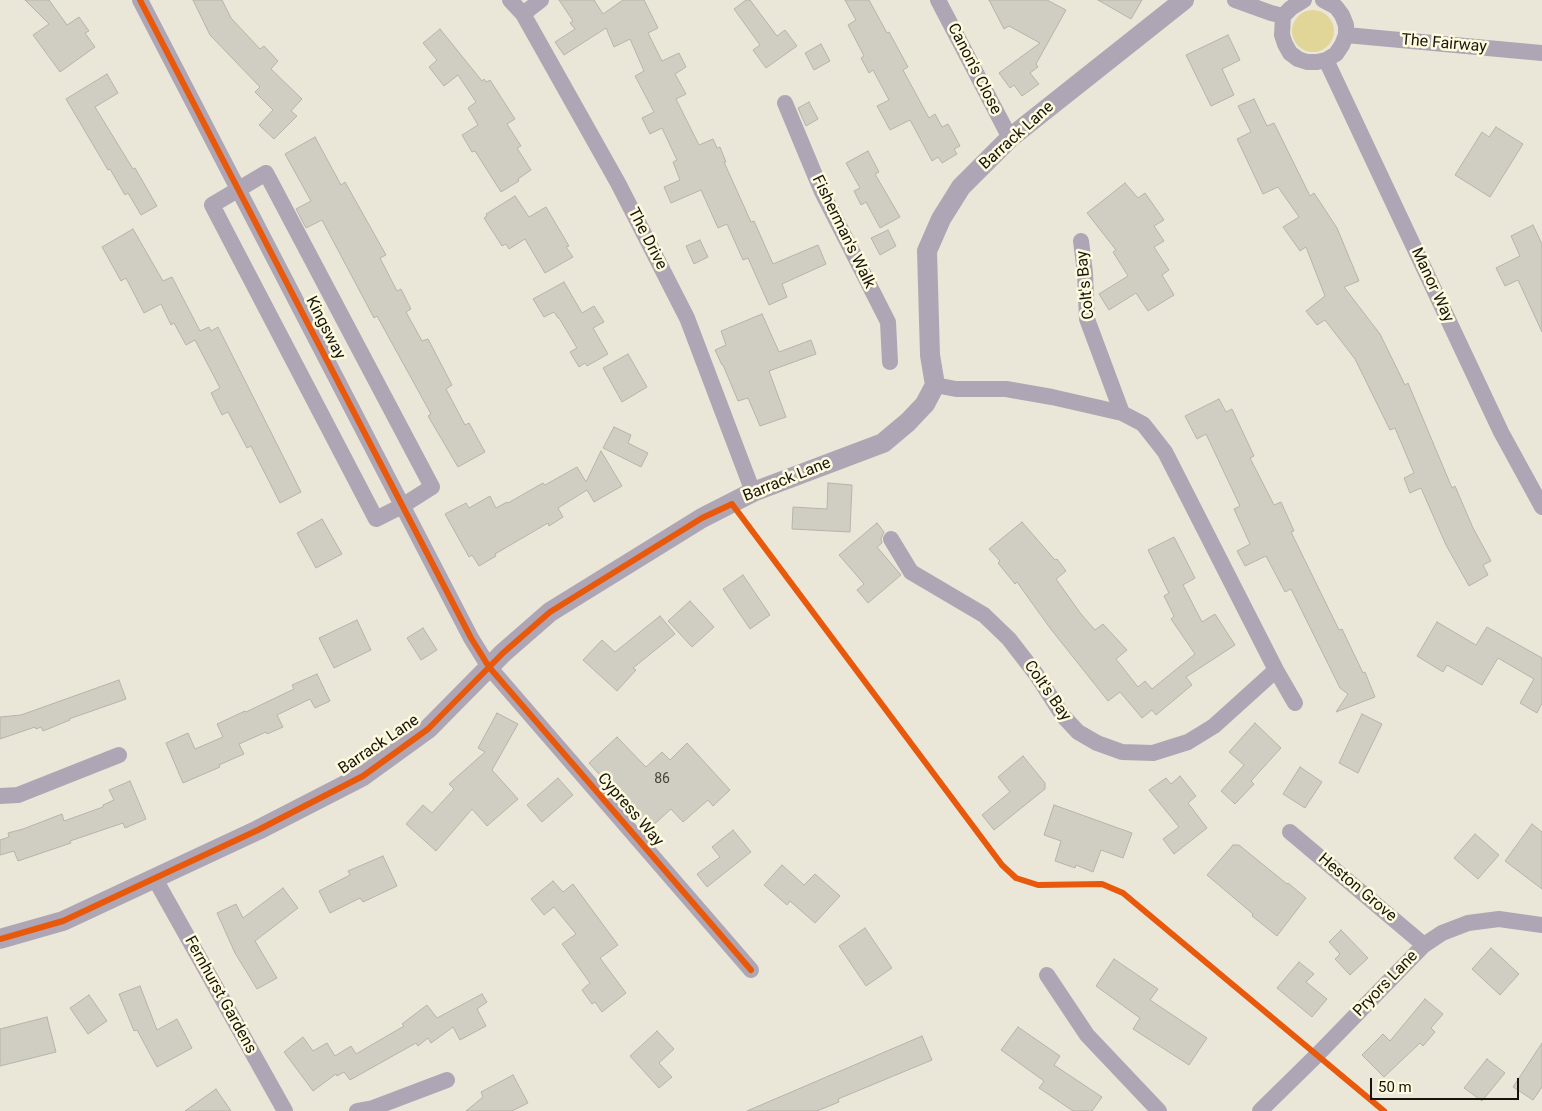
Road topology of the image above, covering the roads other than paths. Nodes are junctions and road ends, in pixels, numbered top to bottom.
1 (140, 0) edge
2 (510, 0) edge
3 (542, 0) edge
4 (938, 0) edge
5 (1184, 0) edge
6 (1235, 0) edge
7 (1304, 0) edge
8 (1323, 0) edge
9 (523, 14) junction
10 (1283, 16) junction
11 (1346, 35) junction
12 (1542, 52) edge
13 (1326, 60) junction
14 (785, 103) dead end
15 (1010, 138) junction
16 (238, 189) junction
17 (1081, 241) dead end
18 (890, 362) dead end
19 (935, 385) junction
20 (1122, 413) junction
21 (753, 492) junction
22 (1541, 504) edge
23 (402, 506) junction
24 (891, 539) dead end
25 (489, 667) junction
26 (1276, 670) junction
27 (1295, 703) dead end
28 (119, 756) dead end
29 (0, 796) edge
30 (1290, 832) dead end
31 (155, 879) junction
32 (1542, 925) edge
33 (0, 939) edge
34 (1424, 945) junction
35 (751, 970) dead end
36 (1046, 975) dead end
37 (447, 1080) dead end
38 (285, 1111) edge
39 (357, 1111) edge
40 (1159, 1111) edge
41 (1260, 1111) edge

1 - 16 street, Kingsway
2 - 9 street, The Drive
3 - 9 street
4 - 15 street, Canon's Close
5 - 15 street, Barrack Lane
6 - 10 street
7 - 10 street
8 - 11 street
9 - 21 street, The Drive
10 - 13 street
11 - 12 street, The Fairway
11 - 13 street
13 - 22 street, Manor Way
14 - 18 street, Fisherman's Walk
15 - 19 street, Barrack Lane
16 - 23 street, Kingsway
16 - 23 street
16 - 23 street
17 - 20 street, Colt's Bay
19 - 20 street
19 - 21 street, Barrack Lane
20 - 26 street
21 - 25 street, Barrack Lane
23 - 25 street, Kingsway
24 - 26 street, Colt's Bay
25 - 31 street, Barrack Lane
25 - 35 street, Cypress Way
26 - 27 street
28 - 29 street
30 - 34 street, Heston Grove
31 - 33 street, Barrack Lane
31 - 38 street, Fernhurst Gardens
32 - 34 street, Pryors Lane
34 - 41 street, Pryors Lane
36 - 40 street
37 - 39 street

